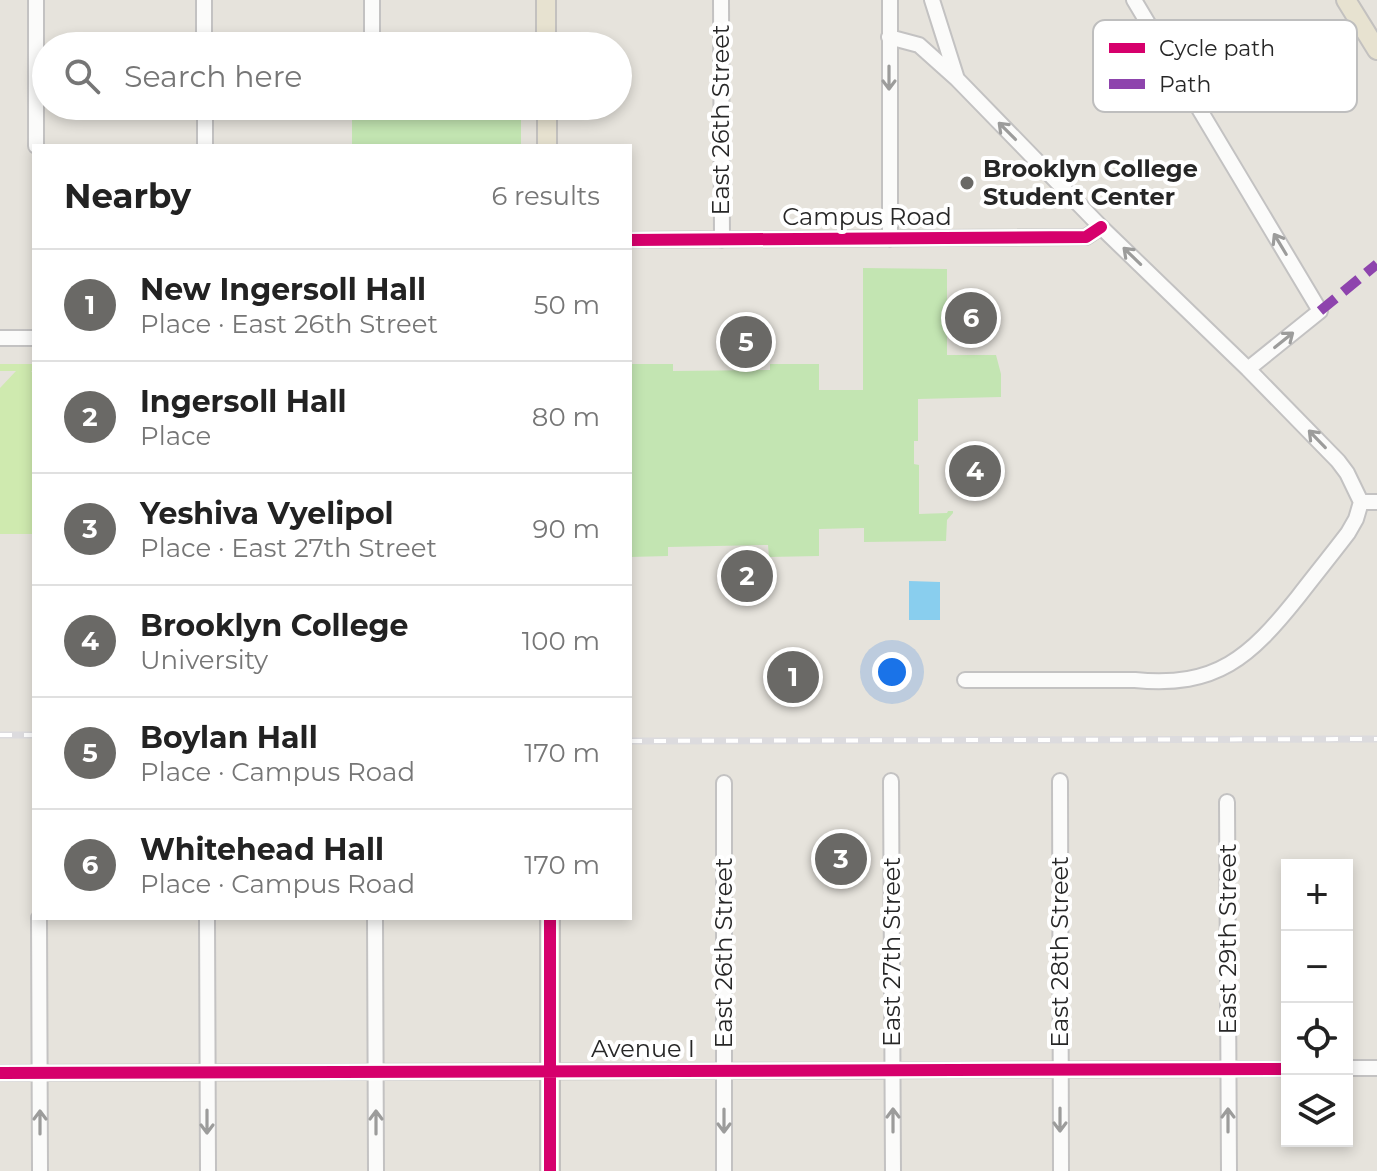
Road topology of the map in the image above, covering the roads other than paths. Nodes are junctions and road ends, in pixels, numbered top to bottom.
1 (36, 0) edge
2 (204, 0) edge
3 (372, 0) edge
4 (546, 0) edge
5 (721, 0) edge
6 (890, 0) edge
7 (932, 0) edge
8 (1134, 0) edge
9 (1346, 0) edge
10 (1146, 20) edge
11 (36, 32) edge
12 (204, 32) edge
13 (372, 32) edge
14 (546, 32) edge
15 (889, 37) junction
16 (1377, 50) edge
17 (957, 79) junction
18 (1201, 112) edge
19 (36, 120) edge
20 (205, 120) edge
21 (547, 120) edge
22 (36, 144) edge
23 (205, 144) edge
24 (547, 144) edge
25 (1101, 227) junction
26 (890, 239) junction
27 (632, 240) edge
28 (722, 240) junction
29 (0, 338) edge
30 (32, 338) edge
31 (1248, 369) junction
32 (1361, 502) junction
33 (1377, 502) edge
34 (965, 680) dead end
35 (891, 781) dead end
36 (1060, 781) dead end
37 (724, 783) dead end
38 (1227, 802) dead end
39 (39, 920) edge
40 (207, 920) edge
41 (375, 920) edge
42 (550, 920) edge
43 (1353, 1068) edge
44 (1377, 1068) edge
45 (1060, 1069) junction
46 (1228, 1069) junction
47 (1281, 1069) edge
48 (724, 1070) junction
49 (893, 1070) junction
50 (550, 1071) junction
51 (207, 1072) junction
52 (376, 1072) junction
53 (0, 1073) edge
54 (40, 1073) junction
55 (40, 1171) edge
56 (208, 1171) edge
57 (376, 1171) edge
58 (550, 1171) edge
59 (724, 1171) edge
60 (893, 1171) edge
61 (1061, 1171) edge
62 (1229, 1171) edge

1 - 11 street
2 - 12 street
3 - 13 street
4 - 14 main road
5 - 28 street, East 26th Street
6 - 15 street
7 - 17 street
10 -> 8 street
9 - 16 main road
15 - 17 street
15 -> 26 street
25 -> 17 street
31 -> 18 street
19 - 22 street
20 - 23 street
21 - 24 main road
25 - 26 street, Campus Road
31 -> 25 street
26 - 28 street, Campus Road
27 - 28 street, Campus Road
29 - 30 street
32 -> 31 street
32 - 33 street
32 - 34 street
35 - 49 street, East 27th Street
36 - 45 street, East 28th Street
37 - 48 street, East 26th Street
38 - 46 street, East 29th Street
39 - 54 street
40 - 51 street
41 - 52 street
42 - 50 main road
43 - 44 street
45 - 46 street, Avenue I
45 - 49 street, Avenue I
45 -> 61 street, East 28th Street
46 - 47 street, Avenue I
62 -> 46 street, East 29th Street
48 - 49 street, Avenue I
48 - 50 street, Avenue I
48 -> 59 street, East 26th Street
60 -> 49 street, East 27th Street
50 - 52 street, Avenue I
50 - 58 main road
51 - 52 street, Avenue I
51 - 54 street, Avenue I
51 -> 56 street
57 -> 52 street
53 - 54 street, Avenue I
55 -> 54 street

